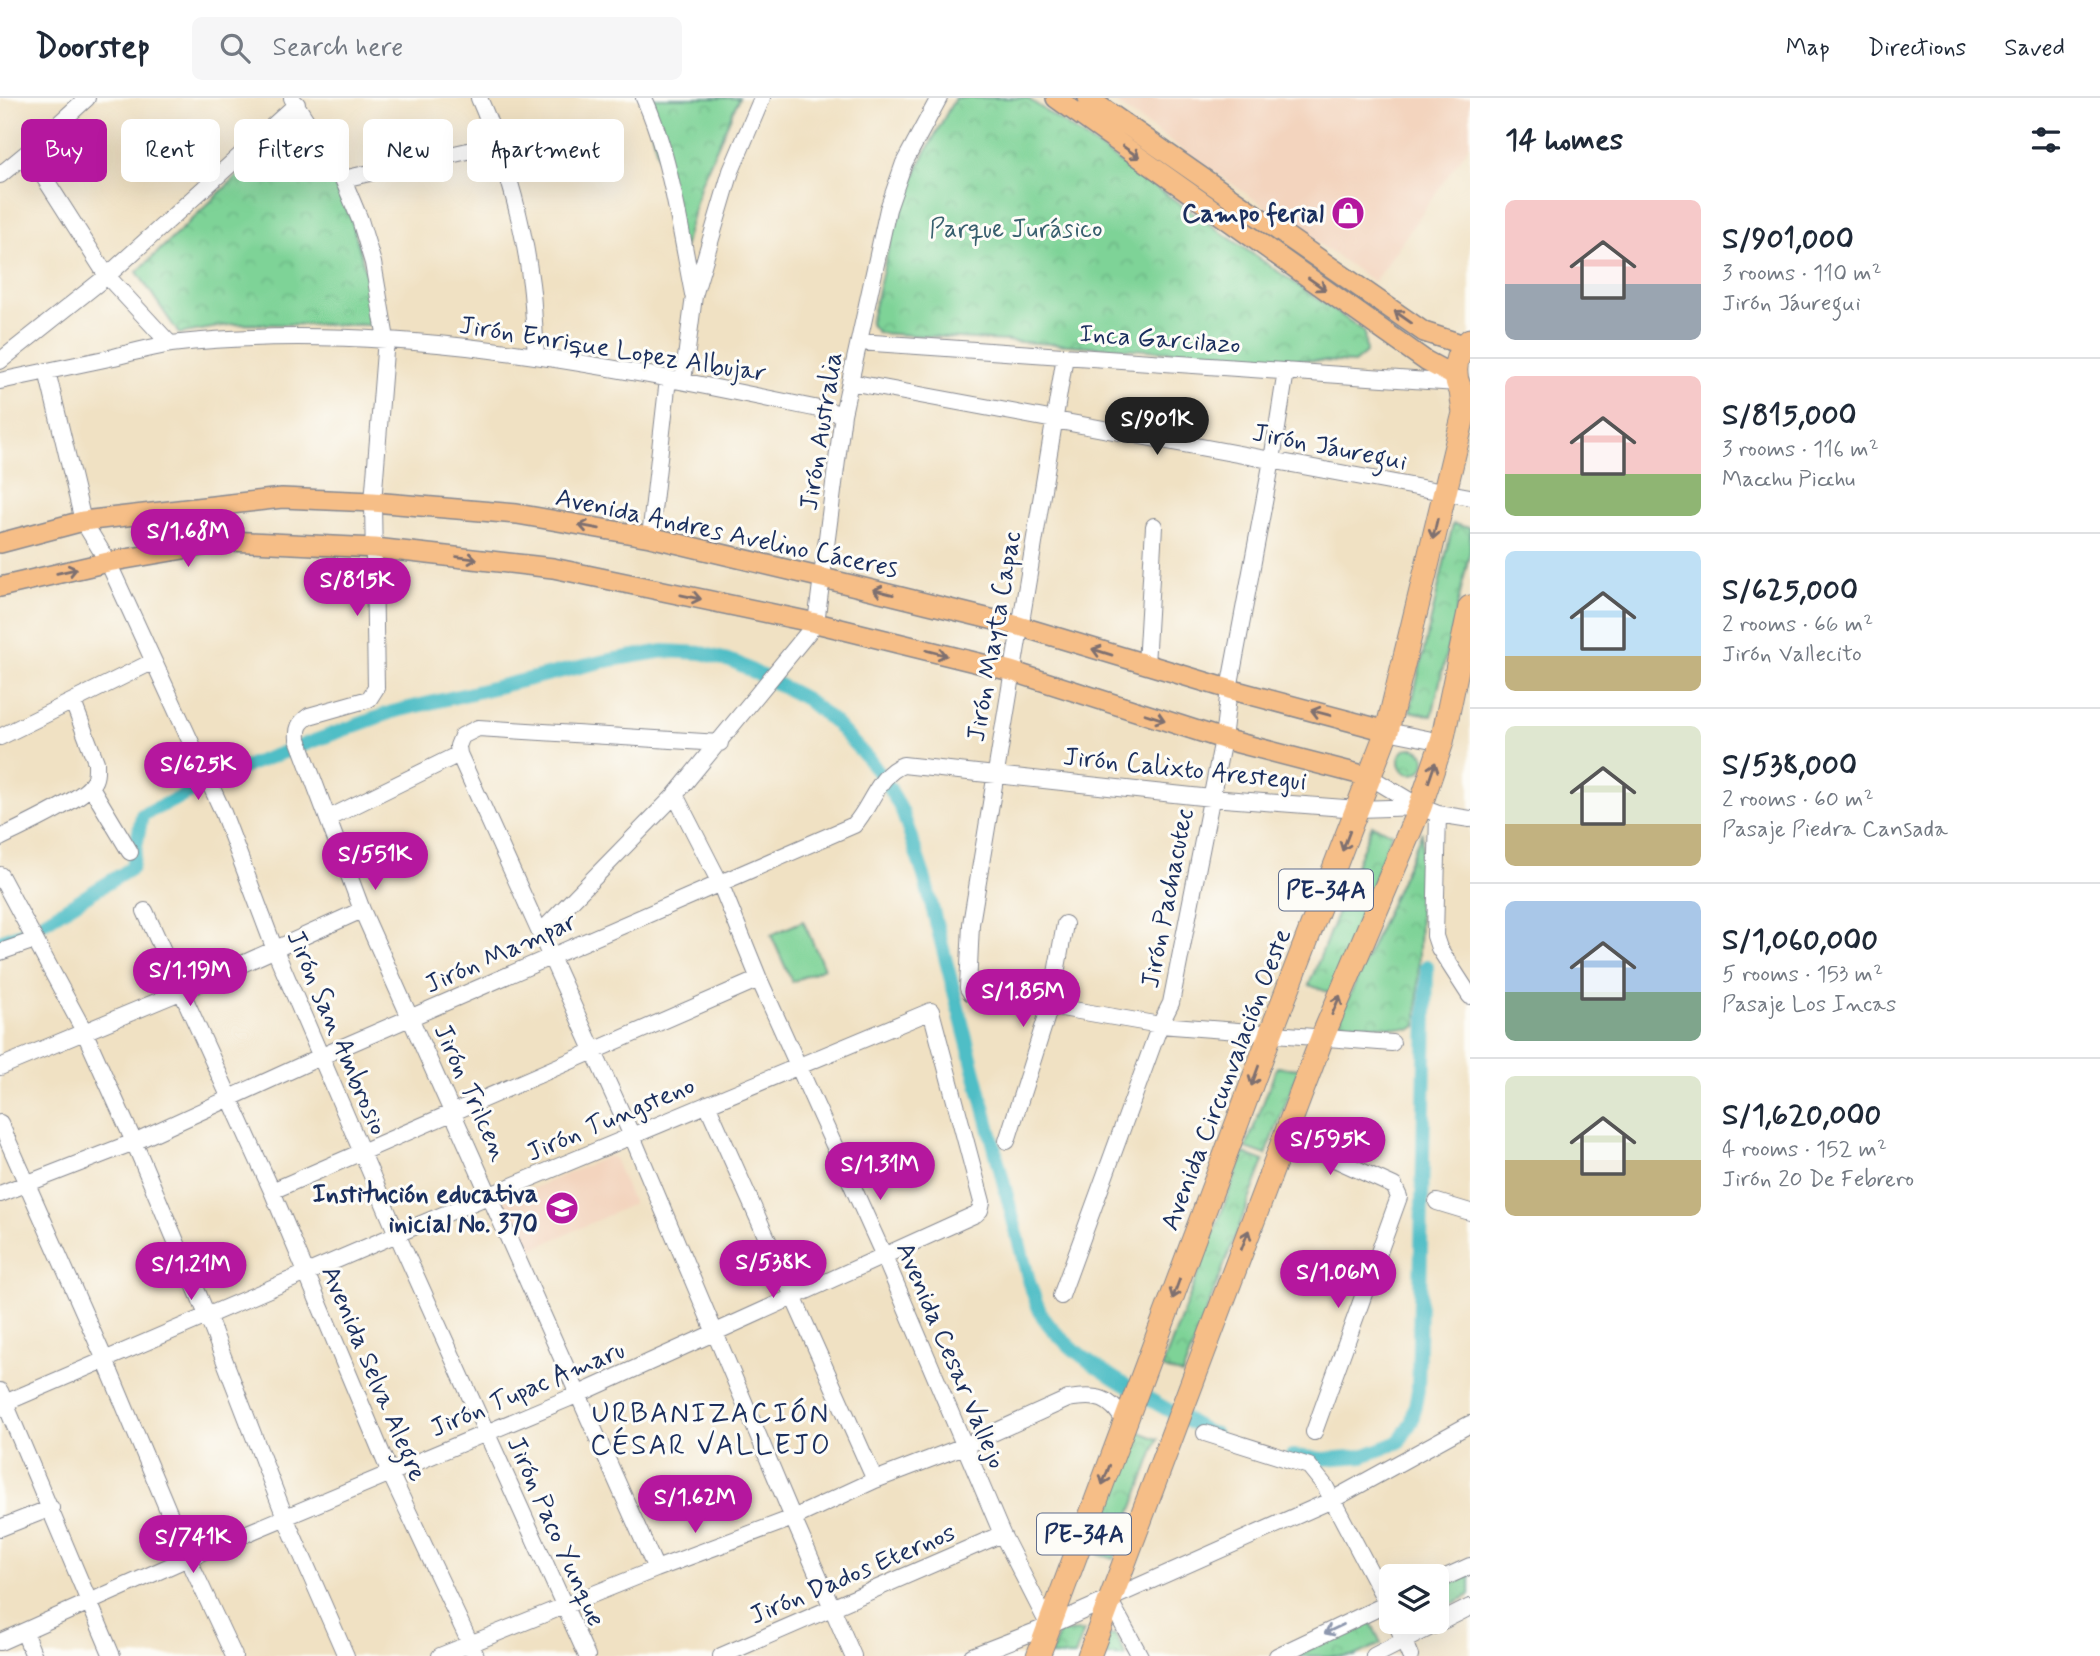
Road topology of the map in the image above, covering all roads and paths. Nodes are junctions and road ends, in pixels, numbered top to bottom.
1 (87, 98) edge
2 (480, 98) edge
3 (644, 98) edge
4 (762, 98) edge
5 (939, 98) edge
6 (1056, 98) edge
7 (1088, 98) edge
8 (295, 101) edge
9 (64, 119) edge
10 (306, 119) edge
11 (488, 119) edge
12 (1106, 122) junction
13 (467, 152) edge
14 (21, 158) edge
15 (0, 175) edge
16 (349, 177) edge
17 (47, 182) edge
18 (345, 182) edge
19 (509, 182) edge
20 (107, 276) junction
21 (694, 296) junction
22 (386, 339) junction
23 (859, 342) junction
24 (1467, 343) edge
25 (170, 344) junction
26 (536, 354) junction
27 (1065, 356) junction
28 (0, 361) edge
29 (47, 371) junction
30 (1286, 371) junction
31 (675, 380) junction
32 (0, 381) edge
33 (850, 382) junction
34 (1461, 388) edge
35 (843, 414) junction
36 (1055, 420) junction
37 (1272, 460) junction
38 (1444, 492) junction
39 (1470, 497) edge
40 (373, 502) junction
41 (83, 521) junction
42 (1154, 526) dead end
43 (650, 537) junction
44 (0, 543) edge
45 (375, 548) junction
46 (108, 562) junction
47 (823, 578) junction
48 (0, 587) edge
49 (1470, 607) edge
50 (816, 623) junction
51 (1019, 626) junction
52 (152, 662) junction
53 (1146, 665) junction
54 (1012, 671) junction
55 (1228, 689) junction
56 (73, 702) junction
57 (1387, 731) junction
58 (0, 737) edge
59 (1223, 739) junction
60 (720, 743) junction
61 (1441, 743) junction
62 (459, 754) junction
63 (895, 769) joint
64 (994, 773) junction
65 (1370, 777) junction
66 (91, 787) junction
67 (675, 795) junction
68 (1211, 798) junction
69 (1359, 808) junction
70 (1429, 811) junction
71 (329, 818) junction
72 (1470, 819) edge
73 (0, 838) edge
74 (130, 852) dead end
75 (0, 876) edge
76 (720, 883) junction
77 (362, 910) junction
78 (145, 911) dead end
79 (1065, 924) dead end
80 (541, 932) junction
81 (34, 937) junction
82 (275, 950) junction
83 (0, 952) edge
84 (550, 956) junction
85 (759, 979) junction
86 (180, 992) junction
87 (1470, 996) edge
88 (1050, 1006) junction
89 (931, 1010) joint
90 (412, 1018) junction
91 (1160, 1025) junction
92 (84, 1031) junction
93 (1270, 1035) junction
94 (1322, 1038) junction
95 (1392, 1043) dead end
96 (593, 1051) junction
97 (322, 1056) junction
98 (799, 1066) junction
99 (0, 1067) edge
100 (229, 1098) junction
101 (707, 1104) junction
102 (454, 1112) junction
103 (0, 1122) edge
104 (632, 1136) junction
105 (1284, 1136) junction
106 (1007, 1141) dead end
107 (134, 1142) junction
108 (363, 1152) junction
109 (27, 1183) junction
110 (272, 1191) junction
111 (0, 1194) edge
112 (491, 1195) junction
113 (1437, 1202) dead end
114 (1470, 1212) edge
115 (397, 1234) junction
116 (884, 1256) junction
117 (306, 1273) junction
118 (1061, 1296) dead end
119 (792, 1297) junction
120 (207, 1315) junction
121 (715, 1332) junction
122 (104, 1360) junction
123 (579, 1394) junction
124 (2, 1399) edge
125 (1128, 1417) junction
126 (1470, 1424) edge
127 (1314, 1432) dead end
128 (485, 1433) junction
129 (1205, 1433) dead end
130 (964, 1446) junction
131 (390, 1474) junction
132 (874, 1480) junction
133 (1332, 1500) junction
134 (51, 1508) junction
135 (285, 1517) junction
136 (793, 1518) junction
137 (0, 1528) edge
138 (1002, 1534) junction
139 (188, 1558) junction
140 (1470, 1566) edge
141 (656, 1569) junction
142 (1449, 1576) edge
143 (1379, 1586) edge
144 (1109, 1599) junction
145 (88, 1601) junction
146 (565, 1607) junction
147 (1470, 1607) edge
148 (832, 1609) junction
149 (1379, 1611) edge
150 (1049, 1626) junction
151 (24, 1632) junction
152 (0, 1642) edge
153 (1407, 1649) edge
154 (473, 1650) edge
155 (34, 1656) edge
156 (112, 1656) edge
157 (234, 1656) edge
158 (346, 1656) edge
159 (440, 1656) edge
160 (586, 1656) edge
161 (721, 1656) edge
162 (853, 1656) edge
163 (972, 1656) edge
164 (1038, 1656) edge
165 (1089, 1656) edge
166 (1140, 1656) edge
167 (1278, 1656) edge
168 (1374, 1656) edge

1 - 9 street
2 - 11 street
3 - 21 street
4 - 21 street
5 - 23 street, Jirón Australia
6 - 12 main road
7 - 12 main road
8 - 10 street
8 - 20 street
24 -> 12 main road
12 -> 34 main road
13 - 16 street
14 - 15 street
17 - 20 street
18 - 22 street
19 - 26 street
20 - 25 street
20 - 28 street
21 - 31 street
22 - 25 street, Jirón Enrique Lopez Albujar
22 - 26 street, Jirón Enrique Lopez Albujar
22 - 40 street
23 - 27 street, Inca Garcilazo
23 - 33 street, Jirón Australia
24 - 34 highway, Avenida Circunvalación Oeste
25 - 29 street, Jirón Enrique Lopez Albujar
26 - 31 street, Jirón Enrique Lopez Albujar
27 - 30 street, Inca Garcilazo
27 - 36 street, Jirón Mayta Capac
29 - 32 street, Jirón Enrique Lopez Albujar
29 - 41 street, Jirón San Ambrosio
30 - 34 street, Inca Garcilazo
30 - 37 street, Jirón Pachacutec
31 - 35 street, Jirón Enrique Lopez Albujar
31 - 43 street
33 - 35 street, Jirón Australia
33 - 36 street, Jirón Jáuregui
34 - 38 highway, Avenida Circunvalación Oeste / PE-34A
35 - 47 street, Jirón Australia
36 - 37 street, Jirón Jáuregui
36 - 51 street, Jirón Mayta Capac
37 - 38 street, Jirón Jáuregui
37 - 55 street, Jirón Pachacutec
38 - 39 street, Jirón Jáuregui
38 -> 57 highway, Avenida Circunvalación Oeste / PE-34A
40 - 41 main road, Avenida Andres Avelino Cáceres
43 -> 40 main road, Avenida Andres Avelino Cáceres
40 - 45 street
41 - 44 main road, Avenida Andres Avelino Cáceres
41 - 46 street, Jirón San Ambrosio
42 - 53 street
43 - 47 main road, Avenida Andres Avelino Cáceres
45 - 46 main road
45 -> 50 main road
45 - 71 street, Jirón Trilcen
48 -> 46 main road
46 - 52 street, Jirón San Ambrosio
47 - 50 street, Jirón Australia
51 -> 47 main road, Avenida Andres Avelino Cáceres
49 - 61 highway, PE-34A
50 -> 54 main road
50 - 60 street, Jirón Australia
53 -> 51 main road, Avenida Andres Avelino Cáceres
51 - 54 street, Jirón Mayta Capac
52 - 56 street
52 - 82 street, Jirón San Ambrosio
53 - 55 main road, Avenida Andres Avelino Cáceres
54 -> 59 main road
54 - 64 street, Jirón Mayta Capac
57 -> 55 main road, Avenida Andres Avelino Cáceres
55 - 59 street, Jirón Pachacutec
56 - 58 street
56 - 66 street
57 - 61 street
57 - 65 highway, Avenida Circunvalación Oeste / PE-34A
59 - 65 main road
59 - 68 street, Jirón Pachacutec
60 - 62 street
60 - 67 street, Jirón Australia
70 -> 61 highway, PE-34A
62 - 71 street
62 - 80 street
63 - 64 street, Jirón Calixto Arestegui
63 - 76 street, Jirón Mampar
64 - 68 street, Jirón Calixto Arestegui
64 - 88 street, Jirón Mayta Capac
65 - 69 highway, Avenida Circunvalación Oeste / PE-34A
65 - 70 street
66 - 73 street
66 - 74 street
67 - 76 street, Avenida Cesar Vallejo
67 - 80 street, Jirón Australia
68 - 69 street, Jirón Calixto Arestegui
68 - 91 street, Jirón Pachacutec
69 - 70 street, Jirón Calixto Arestegui
69 -> 93 highway, Avenida Circunvalación Oeste / PE-34A
70 - 72 street, Jirón Calixto Arestegui
70 - 87 street
94 -> 70 highway, PE-34A
71 - 77 street, Jirón Trilcen
75 - 81 street
76 - 84 street, Jirón Mampar
76 - 85 street, Avenida Cesar Vallejo
77 - 82 street
77 - 90 street, Jirón Trilcen
78 - 86 street, Avenida Selva Alegre
79 - 88 street
80 - 84 street
81 - 83 street
81 - 92 street
82 - 86 street
82 - 97 street, Jirón San Ambrosio
84 - 90 street, Jirón Mampar
84 - 96 street
85 - 96 street
85 - 98 street, Avenida Cesar Vallejo
86 - 92 street
86 - 100 street, Avenida Selva Alegre
88 - 91 street
88 - 106 street
89 - 98 street, Jirón Tungsteno
89 - 116 street, Jirón Tupac Amaru
90 - 97 street, Jirón Mampar
90 - 102 street, Jirón Trilcen
91 - 93 street
91 - 118 street, Jirón Pachacutec
92 - 99 street
92 - 107 street
93 - 94 street
93 -> 125 highway, Avenida Circunvalación Oeste / PE-34A
94 - 95 street
94 - 105 highway, PE-34A
96 - 102 street
96 - 104 street
97 - 100 street, Jirón Mampar
97 - 108 street, Jirón San Ambrosio
98 - 101 street, Jirón Tungsteno
98 - 116 street, Avenida Cesar Vallejo
100 - 107 street, Jirón Mampar
100 - 110 street, Avenida Selva Alegre
101 - 104 street, Jirón Tungsteno
101 - 119 street
102 - 108 street
102 - 112 street, Jirón Trilcen
103 - 109 street
104 - 112 street, Jirón Tungsteno
104 - 121 street
105 - 127 street
144 -> 105 highway, PE-34A
107 - 109 street, Jirón Mampar
107 - 120 street
108 - 110 street
108 - 115 street, Jirón San Ambrosio
109 - 111 street, Jirón Mampar
109 - 122 street
110 - 117 street, Avenida Selva Alegre
112 - 115 street, Jirón Tungsteno
112 - 123 street, Jirón Trilcen
113 - 114 street
115 - 117 street, Jirón Tungsteno
115 - 128 street, Jirón Paco Yunque
116 - 119 street, Jirón Tupac Amaru
116 - 130 street, Avenida Cesar Vallejo
117 - 120 street, Jirón Tungsteno
117 - 131 street, Avenida Selva Alegre
119 - 121 street, Jirón Tupac Amaru
119 - 132 street
120 - 122 street, Jirón Tungsteno
120 - 135 street
121 - 123 street, Jirón Tupac Amaru
121 - 136 street
122 - 124 street, Jirón Tungsteno
122 - 139 street
123 - 128 street, Jirón Tupac Amaru
123 - 141 street, Jirón Trilcen
124 - 134 street
125 - 130 street
125 -> 150 highway, Avenida Circunvalación Oeste / PE-34A
126 - 133 street
128 - 131 street, Jirón Tupac Amaru
128 - 146 street, Jirón Paco Yunque
129 - 133 street
130 - 132 street
130 - 138 street, Avenida Cesar Vallejo
131 - 135 street, Jirón Tupac Amaru
131 - 154 street, Avenida Selva Alegre
132 - 136 street
133 - 143 street
133 - 144 street
134 - 137 street
134 - 145 street
135 - 139 street, Jirón Tupac Amaru
135 - 158 street
136 - 141 street
136 - 148 street
138 - 148 street, Jirón Dados Eternos
138 - 150 street, Avenida Cesar Vallejo
139 - 145 street, Jirón Tupac Amaru
139 - 157 street
140 - 142 street
141 - 146 street
144 - 150 street
144 - 165 highway, PE-34A
144 - 166 street
145 - 151 street, Jirón Tupac Amaru
145 - 156 street
146 - 154 street
146 - 160 street, Jirón Paco Yunque
147 - 153 street
148 - 161 street, Jirón Dados Eternos
148 - 162 street
149 -> 167 street
150 - 163 street
150 - 164 highway, Avenida Circunvalación Oeste / PE-34A
151 - 152 street, Jirón Tupac Amaru
151 - 155 street
153 - 168 street
154 - 159 street

